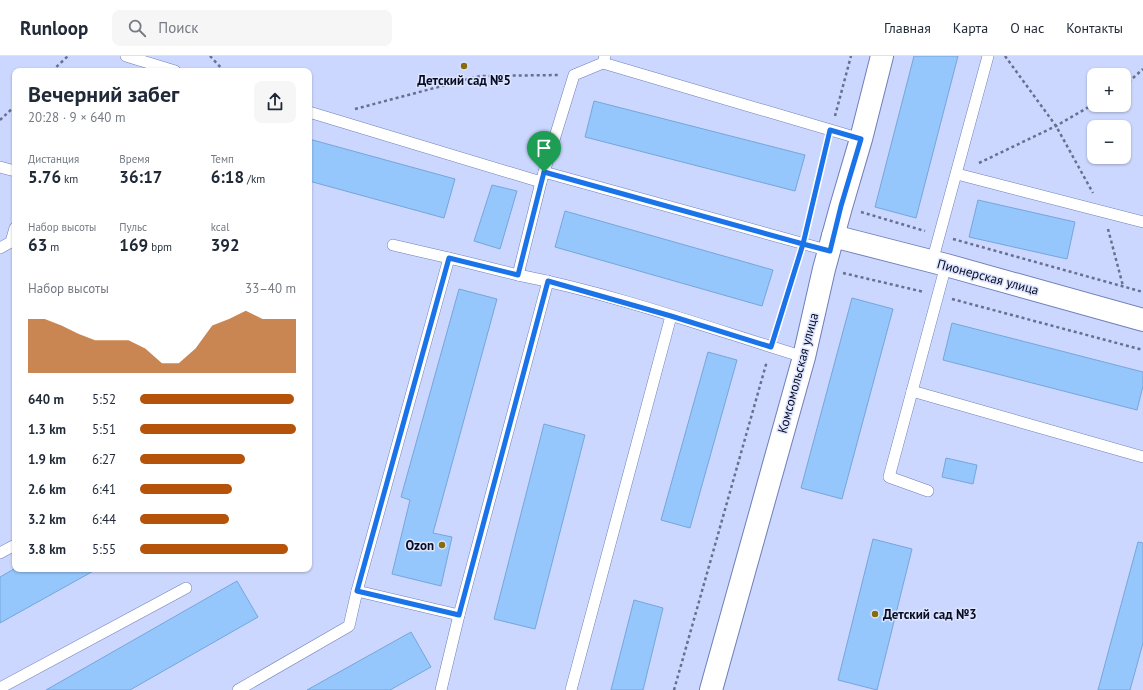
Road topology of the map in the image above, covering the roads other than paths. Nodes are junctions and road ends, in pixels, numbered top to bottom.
1 (126, 56) edge
2 (882, 56) edge
3 (988, 56) edge
4 (604, 59) edge
5 (165, 68) edge
6 (312, 113) edge
7 (861, 139) junction
8 (0, 167) edge
9 (12, 170) edge
10 (957, 174) junction
11 (542, 177) junction
12 (1143, 222) edge
13 (12, 238) edge
14 (831, 243) junction
15 (393, 245) dead end
16 (0, 248) edge
17 (449, 258) junction
18 (939, 263) junction
19 (518, 275) junction
20 (548, 281) junction
21 (671, 316) junction
22 (1143, 320) edge
23 (804, 357) junction
24 (912, 391) junction
25 (1143, 457) edge
26 (928, 491) dead end
27 (12, 547) edge
28 (0, 553) edge
29 (186, 588) dead end
30 (357, 591) junction
31 (459, 615) junction
32 (0, 688) edge
33 (238, 690) edge
34 (441, 690) edge
35 (571, 690) edge
36 (711, 690) edge

1 - 5 lane
2 - 7 street, Комсомольская улица
3 - 10 lane
4 - 7 lane
4 - 11 lane
6 - 11 lane
7 - 14 street, Комсомольская улица
8 - 9 lane
10 - 12 lane
10 - 18 lane
11 - 14 lane
11 - 19 lane
13 - 16 lane
14 - 18 street, Пионерская улица
14 - 23 street, Комсомольская улица
15 - 17 lane
17 - 19 lane
17 - 30 lane
18 - 22 street, Пионерская улица
18 - 24 lane
19 - 20 lane
20 - 21 lane
20 - 31 lane
21 - 23 lane
21 - 35 lane
23 - 36 street, Комсомольская улица
24 - 25 lane
24 - 26 lane
27 - 28 lane
29 - 32 lane
30 - 31 lane
30 - 33 lane
31 - 34 lane

